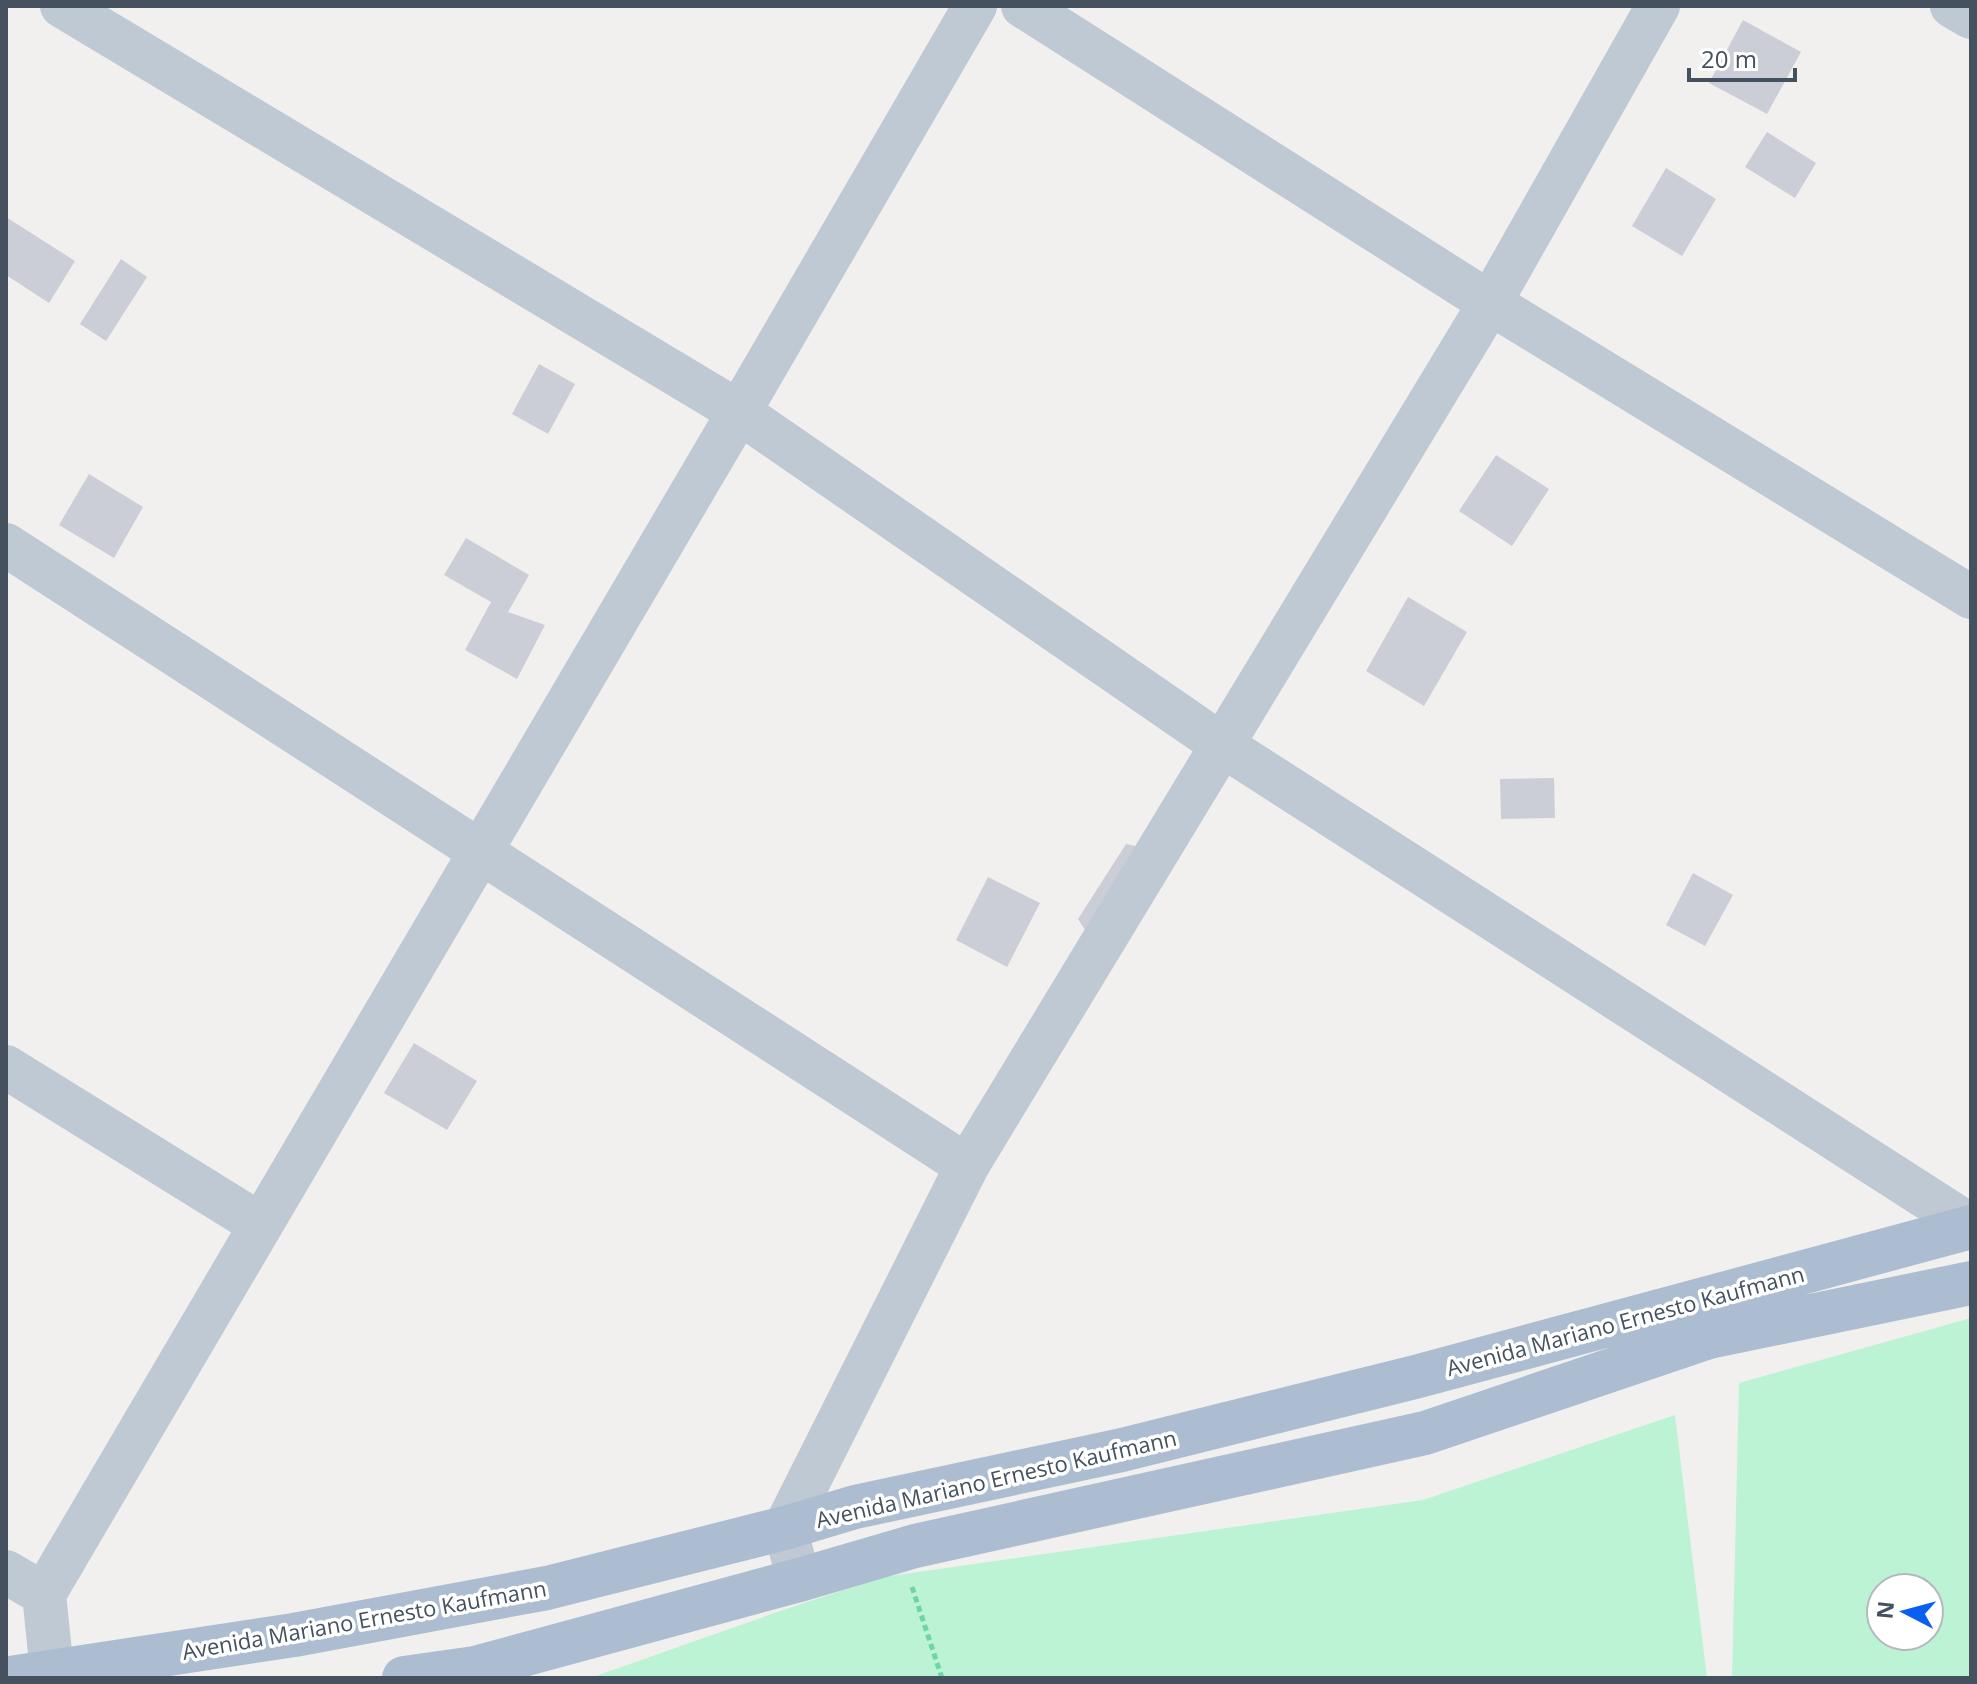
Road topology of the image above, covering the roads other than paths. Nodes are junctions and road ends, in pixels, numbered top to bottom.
1 (62, 6) edge
2 (975, 6) edge
3 (1023, 6) edge
4 (1658, 6) edge
5 (1952, 6) edge
6 (1971, 17) edge
7 (1490, 303) junction
8 (739, 412) junction
9 (6, 545) edge
10 (1971, 597) edge
11 (1222, 745) junction
12 (480, 852) junction
13 (6, 1067) edge
14 (967, 1166) junction
15 (261, 1225) junction
16 (1971, 1226) edge
17 (1971, 1283) edge
18 (785, 1528) junction
19 (6, 1572) edge
20 (799, 1580) junction
21 (44, 1594) junction
22 (31, 1675) edge
23 (404, 1678) edge

1 - 8 street
2 - 8 street
3 - 7 street
4 - 7 street
5 - 6 street
7 - 10 street
7 - 11 street
8 - 11 street
8 - 12 street
9 - 12 street
11 - 14 street
11 - 16 street
12 - 14 street
12 - 15 street
13 - 15 street
14 - 18 street
15 - 21 street
16 - 18 main road, Avenida Mariano Ernesto Kaufmann
17 - 20 main road, Avenida Mariano Ernesto Kaufmann
18 - 20 street
18 - 22 main road, Avenida Mariano Ernesto Kaufmann
19 - 21 street
20 - 23 main road, Avenida Mariano Ernesto Kaufmann
21 - 22 street

